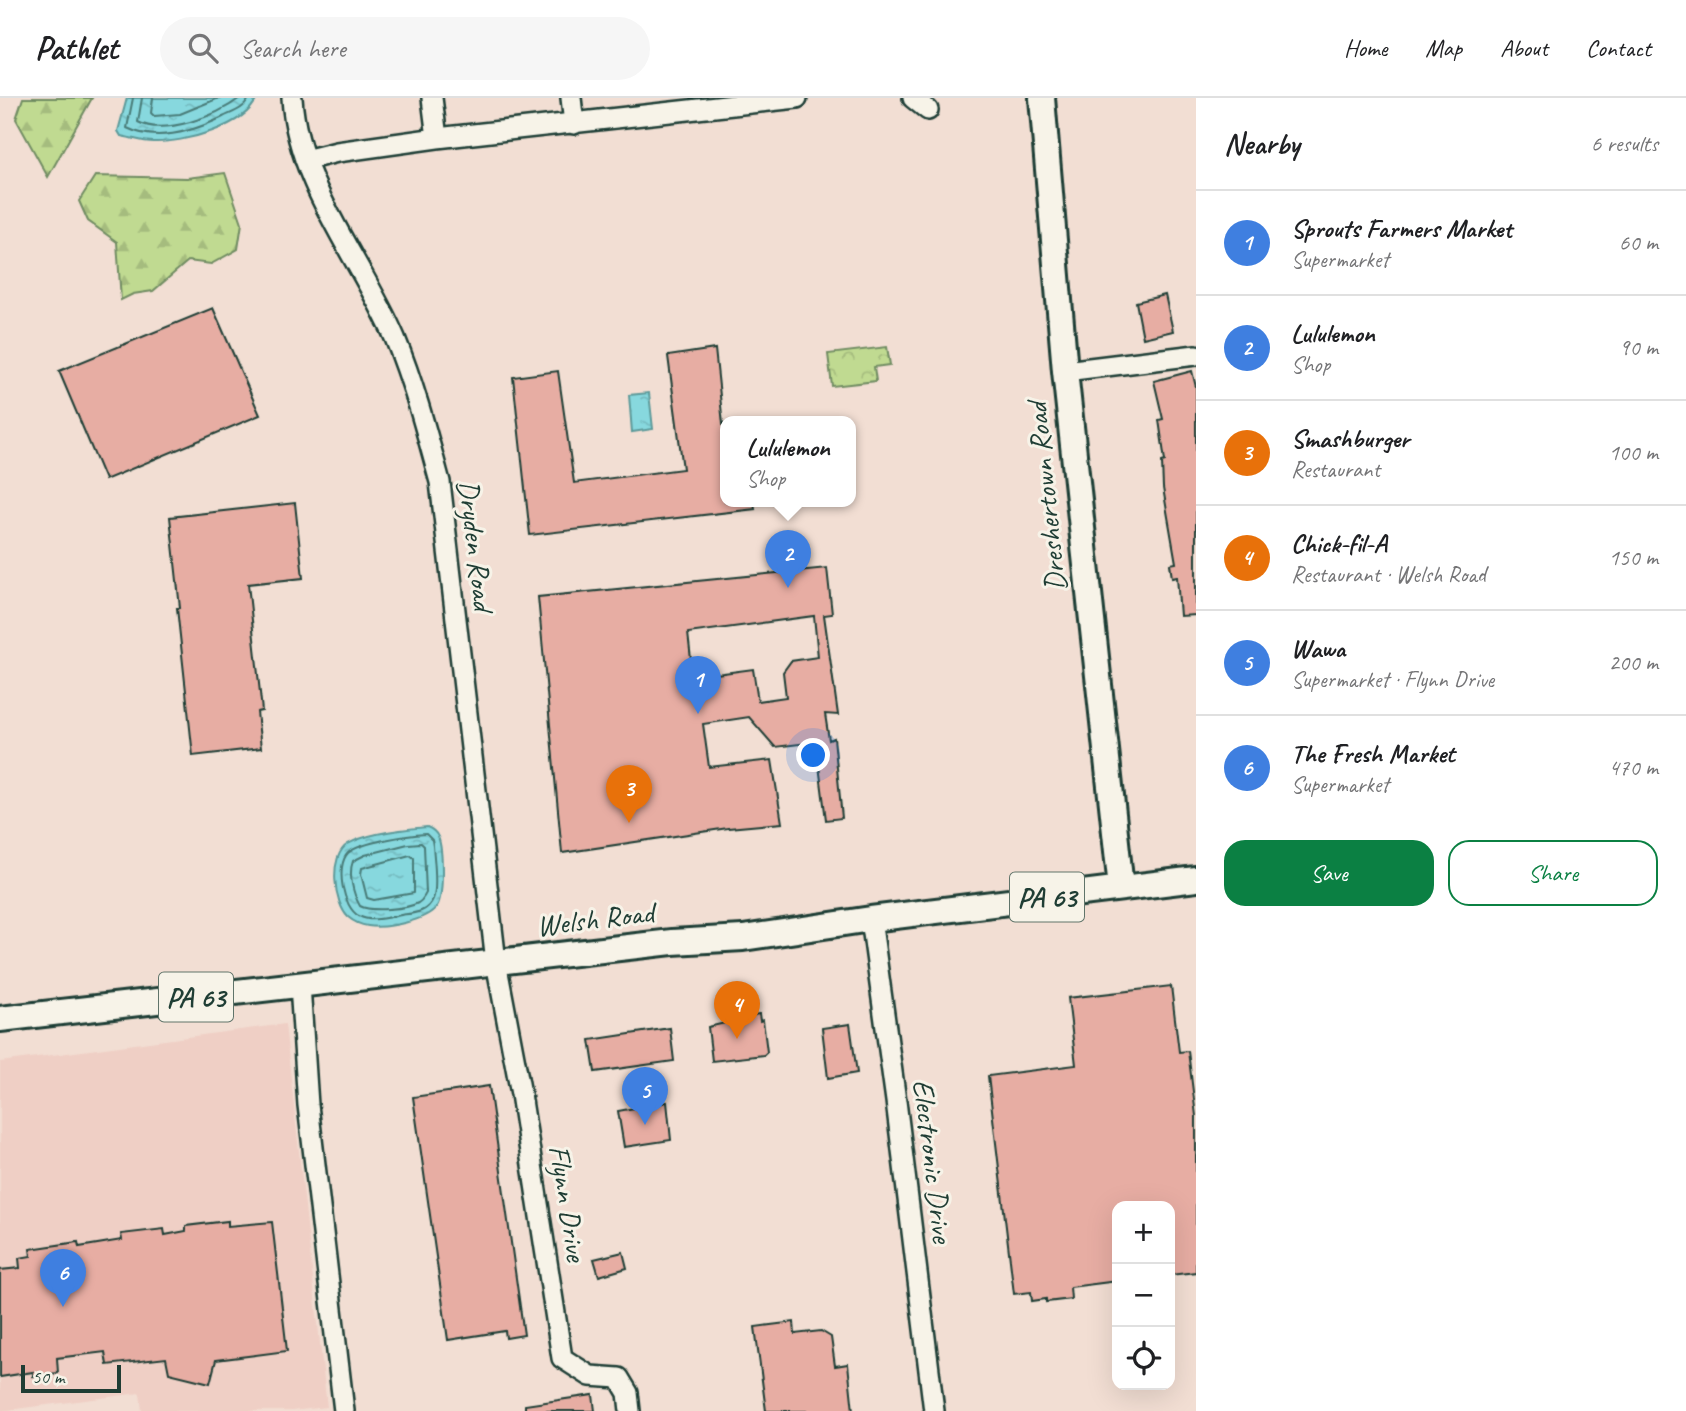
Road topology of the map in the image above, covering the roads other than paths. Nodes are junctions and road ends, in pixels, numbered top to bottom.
1 (292, 98) edge
2 (432, 98) edge
3 (571, 98) edge
4 (797, 98) edge
5 (1042, 98) edge
6 (712, 103) edge
7 (574, 124) junction
8 (437, 138) junction
9 (305, 160) junction
10 (1196, 355) edge
11 (1065, 371) junction
12 (1196, 879) edge
13 (1121, 888) junction
14 (871, 919) junction
15 (496, 962) junction
16 (300, 985) junction
17 (0, 1019) edge
18 (344, 1411) edge
19 (630, 1411) edge
20 (934, 1411) edge

1 - 9 street, Dryden Road
2 - 8 street
3 - 7 street
4 - 6 street
5 - 11 main road, Dreshertown Road
6 - 7 street
7 - 8 street
8 - 9 street
9 - 15 street, Dryden Road
10 - 11 street
11 - 13 main road, Dreshertown Road
12 - 13 main road, Welsh Road / PA 63
13 - 14 main road, Welsh Road / PA 63
14 - 15 main road, Welsh Road / PA 63
14 - 20 street, Electronic Drive
15 - 16 main road, Welsh Road / PA 63
15 - 19 street, Flynn Drive
16 - 17 main road, Welsh Road / PA 63
16 - 18 street

